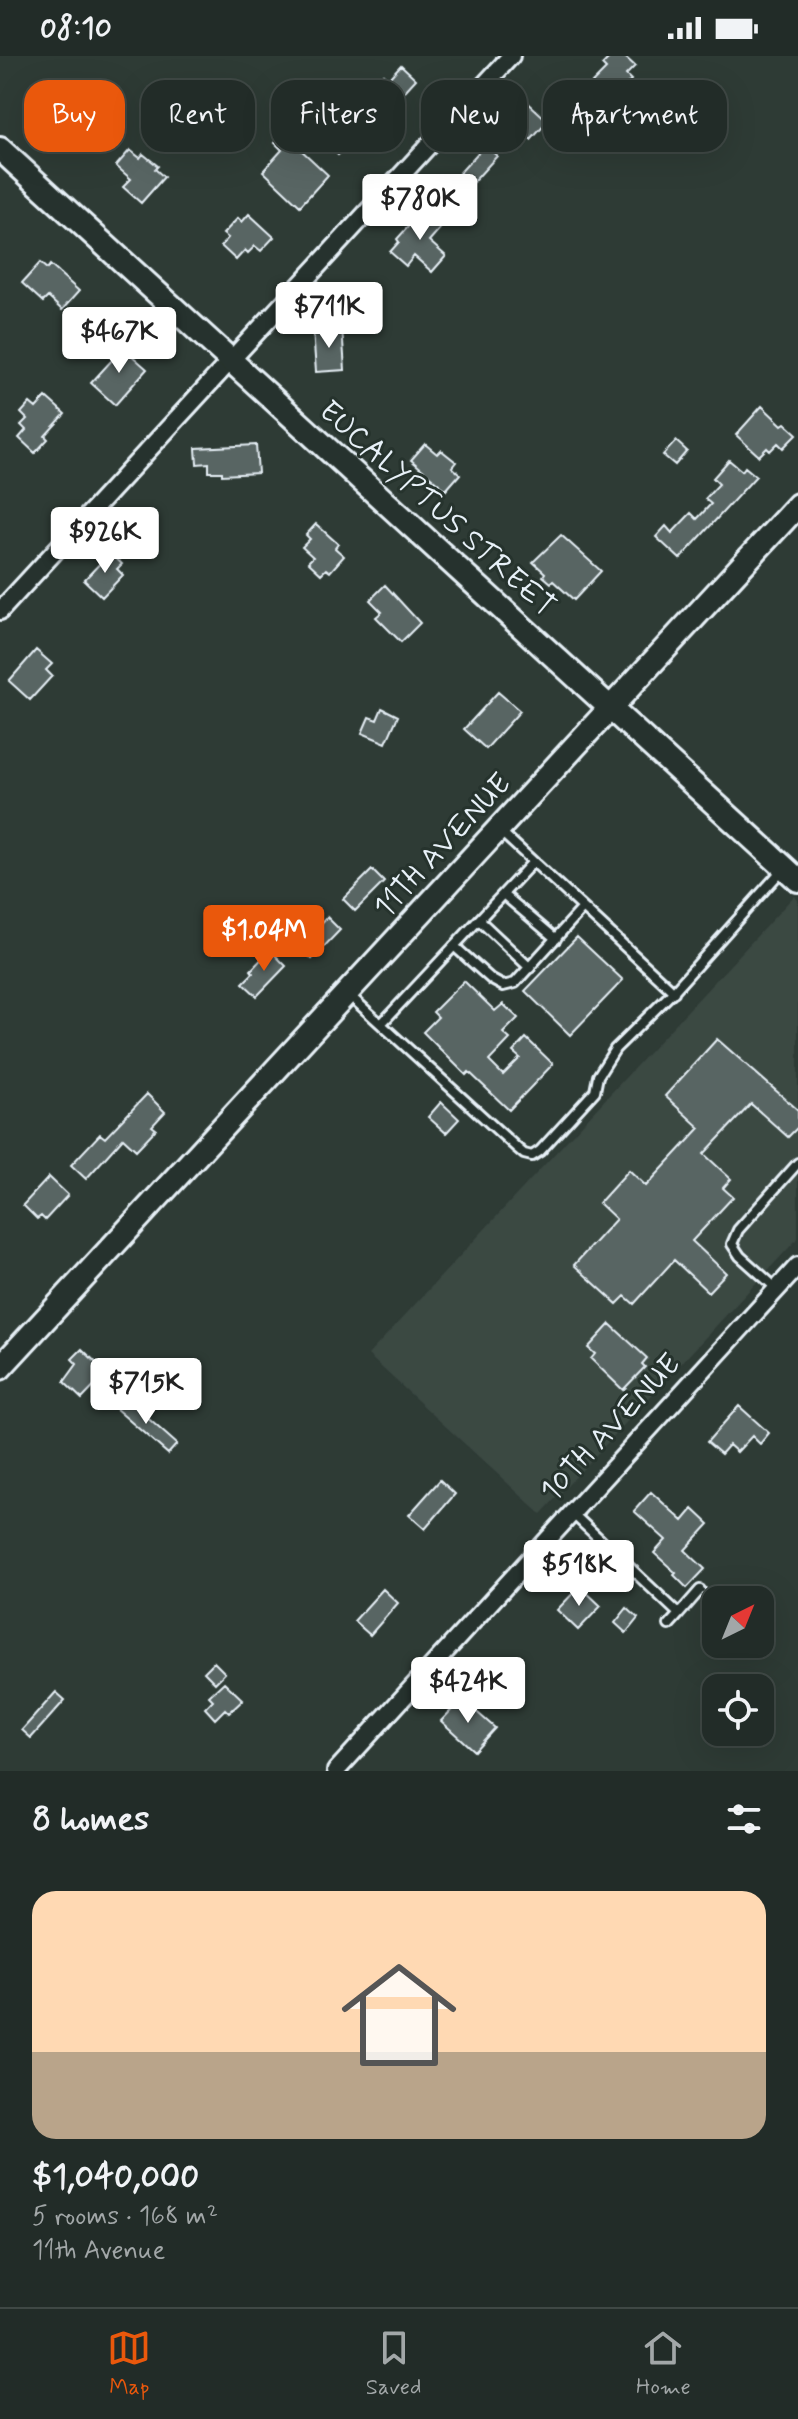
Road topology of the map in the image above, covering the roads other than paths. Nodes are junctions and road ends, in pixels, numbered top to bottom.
1 (511, 56) edge
2 (0, 149) edge
3 (232, 362) junction
4 (798, 505) edge
5 (0, 611) edge
6 (611, 708) junction
7 (498, 830) junction
8 (533, 862) junction
9 (791, 873) edge
10 (503, 894) junction
11 (583, 908) junction
12 (479, 920) junction
13 (556, 939) junction
14 (454, 946) junction
15 (530, 968) junction
16 (674, 992) junction
17 (347, 993) junction
18 (381, 1024) junction
19 (798, 1163) edge
20 (798, 1266) edge
21 (777, 1289) junction
22 (0, 1368) edge
23 (571, 1513) junction
24 (700, 1590) dead end
25 (679, 1614) junction
26 (669, 1625) dead end
27 (336, 1771) edge

1 - 3 street
2 - 3 main road, EUCALYPTUS STREET
3 - 5 street
3 - 6 main road, EUCALYPTUS STREET
4 - 6 main road, 11TH AVENUE
6 - 7 main road, 11TH AVENUE
6 - 9 main road, EUCALYPTUS STREET
7 - 8 lane
7 - 17 main road, 11TH AVENUE
8 - 10 lane
8 - 11 lane
9 - 16 lane
10 - 12 lane
10 - 13 lane
11 - 13 lane
11 - 16 lane
12 - 14 lane
12 - 15 lane
13 - 15 lane
14 - 15 lane
14 - 18 lane
16 - 18 lane
17 - 18 lane
17 - 22 main road, 11TH AVENUE
19 - 21 lane
20 - 21 street, 10TH AVENUE
21 - 23 street, 10TH AVENUE
23 - 25 lane
23 - 27 street, 10TH AVENUE
24 - 25 lane
25 - 26 lane

